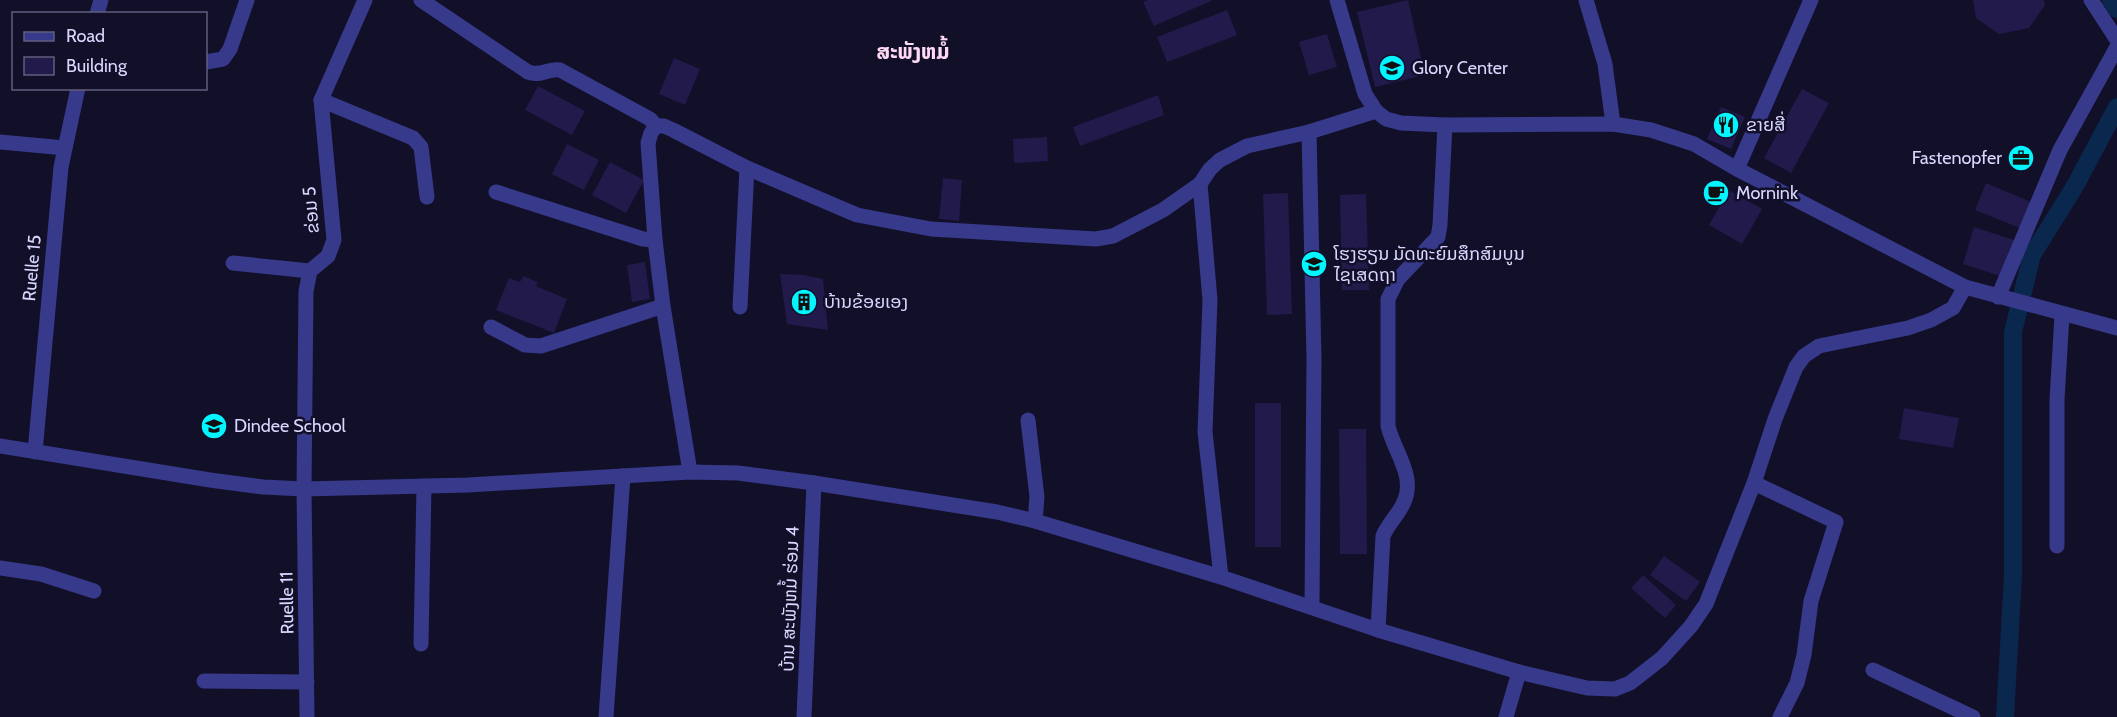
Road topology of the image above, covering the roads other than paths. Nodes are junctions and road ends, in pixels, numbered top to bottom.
1 (247, 0) edge
2 (365, 0) edge
3 (421, 0) edge
4 (1337, 0) edge
5 (1586, 0) edge
6 (1811, 0) edge
7 (2091, 0) edge
8 (2117, 40) edge
9 (2117, 46) edge
10 (207, 62) edge
11 (78, 90) edge
12 (321, 100) junction
13 (1376, 111) junction
14 (1613, 124) junction
15 (1445, 125) junction
16 (656, 126) junction
17 (1309, 132) junction
18 (0, 142) edge
19 (65, 148) junction
20 (747, 168) junction
21 (1737, 169) junction
22 (1200, 184) junction
23 (496, 192) dead end
24 (427, 197) dead end
25 (655, 240) junction
26 (233, 263) dead end
27 (310, 271) junction
28 (1965, 287) junction
29 (2000, 298) junction
30 (663, 306) junction
31 (740, 307) dead end
32 (2062, 315) junction
33 (491, 327) dead end
34 (2117, 328) edge
35 (1028, 420) dead end
36 (0, 446) edge
37 (34, 452) junction
38 (690, 472) junction
39 (623, 476) junction
40 (814, 483) junction
41 (1754, 483) junction
42 (424, 486) junction
43 (304, 489) junction
44 (1035, 521) junction
45 (2056, 546) dead end
46 (0, 568) edge
47 (1221, 577) junction
48 (94, 591) dead end
49 (1312, 607) junction
50 (1378, 630) junction
51 (421, 644) dead end
52 (1873, 670) dead end
53 (1519, 672) junction
54 (204, 681) dead end
55 (307, 682) junction
56 (307, 717) edge
57 (606, 717) edge
58 (804, 717) edge
59 (1506, 717) edge
60 (1780, 717) edge
61 (1973, 717) edge

1 - 10 street
2 - 12 street, ຂ່ອມ 5
3 - 16 street
4 - 13 street
5 - 14 street
6 - 21 street
7 - 8 street
9 - 29 street
11 - 19 street, Ruelle 15
12 - 24 street
12 - 27 street, ຂ່ອມ 5
13 - 15 street
13 - 17 street
14 - 15 street
14 - 21 street
15 - 50 street
16 - 20 street
16 - 25 street
17 - 22 street
17 - 49 street
18 - 19 street
19 - 37 street, Ruelle 15
20 - 22 street
20 - 31 street
21 - 28 street
22 - 47 street
23 - 25 street
25 - 30 street
26 - 27 street
27 - 43 street
28 - 29 street
28 - 41 street
29 - 32 street
30 - 33 street
30 - 38 street
32 - 34 street
32 - 45 street
35 - 44 street
36 - 37 street
37 - 43 street
38 - 39 street
38 - 40 street
39 - 42 street
39 - 57 street
40 - 44 street
40 - 58 street, ບ້ານ ສະພັງຫມໍ້ ຮ່ອມ 4
41 - 53 street
41 - 60 street
42 - 43 street
42 - 51 street
43 - 55 street, Ruelle 11
44 - 47 street
46 - 48 street
47 - 49 street
49 - 50 street
50 - 53 street
52 - 61 street
53 - 59 street
54 - 55 street
55 - 56 street, Ruelle 11

